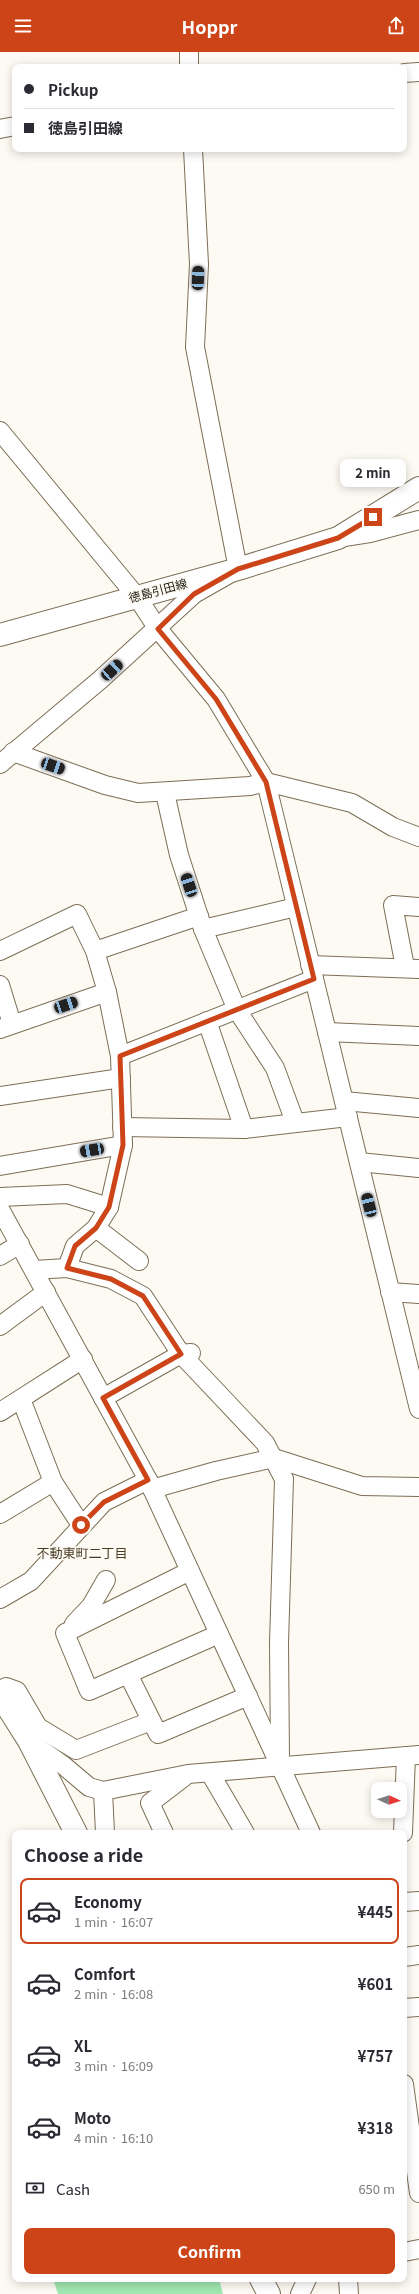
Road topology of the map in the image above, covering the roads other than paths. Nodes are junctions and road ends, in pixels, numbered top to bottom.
1 (189, 52) edge
2 (189, 64) edge
3 (419, 72) edge
4 (407, 73) edge
5 (12, 127) edge
6 (0, 129) edge
7 (193, 152) edge
8 (0, 431) edge
9 (419, 488) edge
10 (419, 520) edge
11 (338, 538) junction
12 (238, 569) junction
13 (137, 597) junction
14 (158, 629) junction
15 (0, 635) edge
16 (7, 758) edge
17 (266, 782) junction
18 (165, 793) junction
19 (419, 837) edge
20 (296, 907) junction
21 (419, 907) edge
22 (201, 922) junction
23 (2, 946) edge
24 (95, 951) junction
25 (412, 968) edge
26 (312, 972) junction
27 (0, 986) edge
28 (107, 992) junction
29 (237, 1010) junction
30 (207, 1022) junction
31 (6, 1026) edge
32 (327, 1032) junction
33 (419, 1036) edge
34 (120, 1056) junction
35 (121, 1078) junction
36 (0, 1096) edge
37 (419, 1108) edge
38 (346, 1109) junction
39 (295, 1122) junction
40 (122, 1127) junction
41 (244, 1129) junction
42 (123, 1145) junction
43 (359, 1162) junction
44 (0, 1166) edge
45 (419, 1168) edge
46 (0, 1197) edge
47 (109, 1207) junction
48 (0, 1209) edge
49 (96, 1228) junction
50 (20, 1244) junction
51 (0, 1256) edge
52 (139, 1261) dead end
53 (67, 1268) junction
54 (34, 1270) junction
55 (46, 1292) junction
56 (390, 1292) junction
57 (419, 1294) edge
58 (0, 1326) edge
59 (188, 1353) junction
60 (83, 1359) junction
61 (415, 1374) edge
62 (103, 1398) junction
63 (21, 1399) junction
64 (419, 1409) edge
65 (0, 1412) edge
66 (274, 1458) junction
67 (53, 1482) junction
68 (150, 1484) junction
69 (419, 1487) edge
70 (0, 1514) edge
71 (81, 1525) junction
72 (190, 1571) junction
73 (106, 1580) dead end
74 (0, 1599) edge
75 (65, 1633) junction
76 (219, 1634) junction
77 (128, 1674) junction
78 (4, 1692) edge
79 (248, 1696) junction
80 (151, 1721) junction
81 (29, 1741) junction
82 (413, 1756) edge
83 (281, 1766) junction
84 (210, 1773) junction
85 (188, 1774) junction
86 (103, 1791) junction
87 (74, 1830) edge
88 (105, 1830) edge
89 (163, 1830) edge
90 (243, 1830) edge
91 (310, 1830) edge
92 (403, 1830) edge
93 (419, 1835) edge
94 (407, 1836) edge
95 (419, 1901) edge
96 (407, 1902) edge
97 (419, 1955) edge
98 (407, 1957) edge
99 (419, 2007) edge
100 (407, 2008) edge
101 (407, 2105) edge
102 (412, 2141) edge
103 (419, 2193) edge
104 (419, 2249) edge
105 (407, 2251) edge
106 (263, 2282) edge
107 (275, 2282) edge
108 (305, 2282) edge
109 (348, 2282) edge
110 (269, 2294) edge
111 (279, 2294) edge
112 (300, 2294) edge
113 (350, 2294) edge

1 - 2 street
3 - 4 street
5 - 6 street
7 - 12 street
8 - 13 street
9 - 11 main road, 徳島引田線
10 - 11 street
11 - 12 main road, 徳島引田線
12 - 13 main road, 徳島引田線
12 - 14 street
13 - 14 street
13 - 15 main road, 徳島引田線
14 - 16 street
14 - 17 street
16 - 18 street
17 - 18 street
17 - 19 street
17 - 20 street
18 - 22 street
20 - 22 street
20 - 26 street
21 - 25 street
22 - 24 street
22 - 29 street
23 - 24 street
24 - 28 street
25 - 26 street
26 - 29 street
26 - 32 street
27 - 31 street
28 - 31 street
28 - 34 street
29 - 30 street
29 - 39 street
30 - 34 street
30 - 41 street
32 - 33 street
32 - 38 street
34 - 35 street
35 - 36 street
35 - 40 street
37 - 38 street
38 - 39 street
38 - 43 street
39 - 41 street
40 - 41 street
40 - 42 street
42 - 44 street
42 - 47 street
43 - 45 street
43 - 56 street
46 - 47 street
47 - 49 street
48 - 50 street
49 - 52 street
49 - 53 street
50 - 51 street
50 - 54 street
53 - 54 street
53 - 59 street
54 - 55 street
55 - 58 street
55 - 60 street
56 - 57 street
56 - 61 street
59 - 62 street
59 - 66 street
60 - 62 street
60 - 63 street
61 - 64 street
62 - 68 street
63 - 65 street
63 - 67 street
66 - 68 street
66 - 69 street
66 - 83 street
67 - 70 street
67 - 71 street
68 - 71 street
68 - 72 street
71 - 74 street
72 - 75 street
72 - 76 street
73 - 75 street
75 - 77 street
76 - 77 street
76 - 79 street
77 - 80 street
78 - 80 street
78 - 81 main road
79 - 80 street
79 - 83 street
81 - 86 street
81 - 87 main road
82 - 83 street
82 - 92 street
83 - 84 street
83 - 91 street
84 - 85 street
84 - 90 street
85 - 86 street
85 - 89 street
86 - 88 street
93 - 94 street
95 - 96 street
97 - 98 street
99 - 100 street
101 - 102 street
102 - 103 street
104 - 105 street
106 - 110 main road
107 - 111 street
108 - 112 street
109 - 113 street

